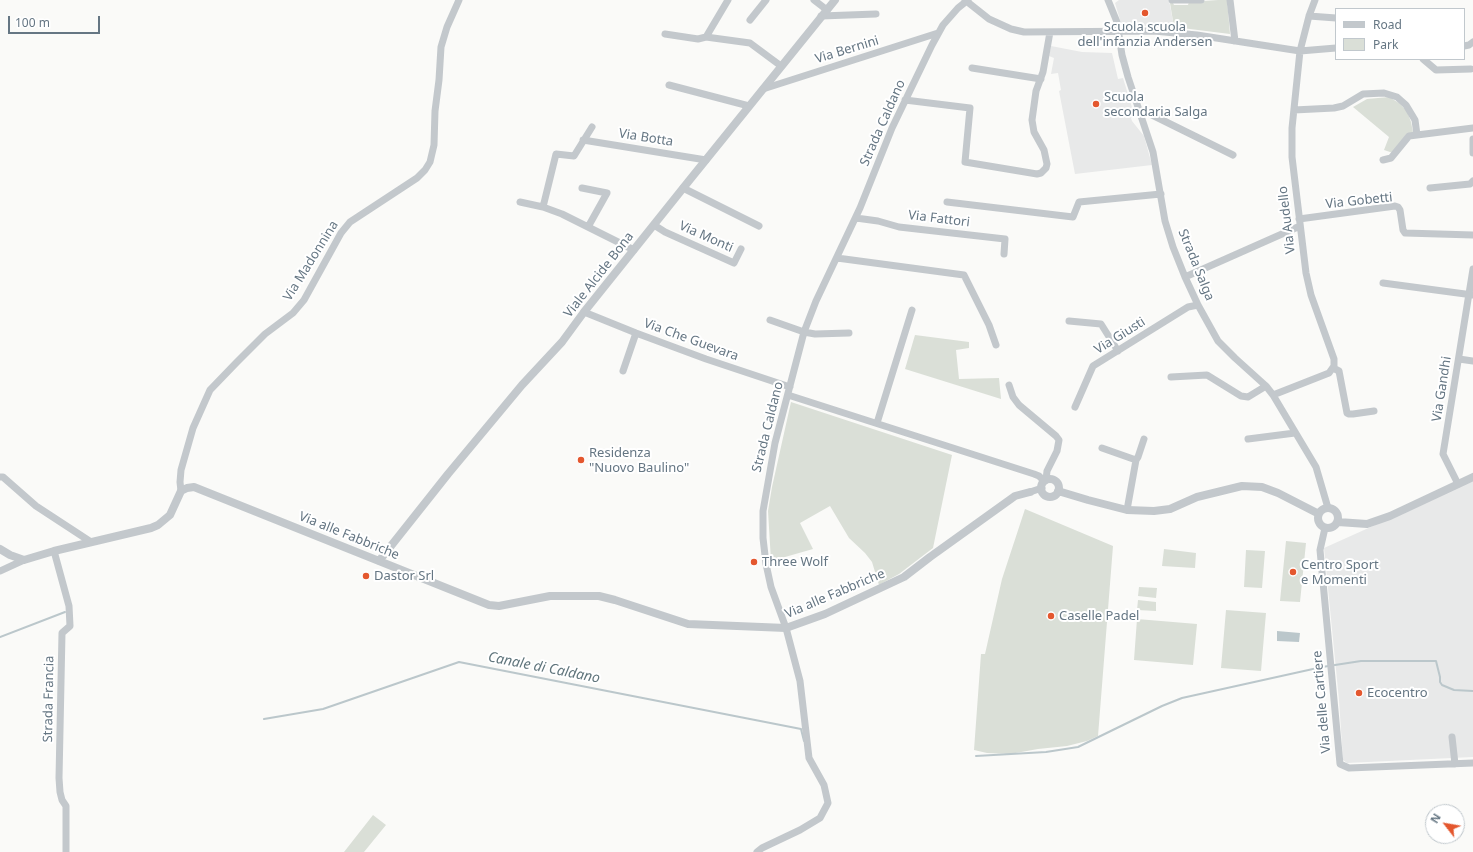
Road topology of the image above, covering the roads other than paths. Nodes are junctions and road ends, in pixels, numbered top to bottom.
1 (459, 0) edge
2 (728, 0) edge
3 (766, 0) edge
4 (814, 0) edge
5 (835, 0) edge
6 (967, 0) edge
7 (1108, 0) edge
8 (1172, 0) edge
9 (1201, 0) edge
10 (1230, 0) edge
11 (1315, 0) edge
12 (824, 13) junction
13 (876, 14) dead end
14 (1309, 16) junction
15 (1335, 18) edge
16 (750, 20) dead end
17 (1119, 31) junction
18 (1050, 32) junction
19 (938, 33) junction
20 (666, 34) dead end
21 (706, 37) junction
22 (1235, 41) junction
23 (1335, 48) edge
24 (1300, 51) junction
25 (1424, 60) edge
26 (781, 66) junction
27 (972, 68) dead end
28 (1471, 69) dead end
29 (1041, 79) junction
30 (669, 85) dead end
31 (763, 89) junction
32 (905, 100) junction
33 (749, 106) junction
34 (1139, 110) junction
35 (1294, 110) junction
36 (592, 127) dead end
37 (1473, 128) edge
38 (1417, 135) junction
39 (1473, 139) edge
40 (583, 140) junction
41 (1473, 153) edge
42 (1233, 155) dead end
43 (706, 160) junction
44 (1383, 160) dead end
45 (1473, 181) edge
46 (582, 188) dead end
47 (683, 188) junction
48 (1430, 188) dead end
49 (1161, 194) junction
50 (520, 202) dead end
51 (947, 202) dead end
52 (543, 207) junction
53 (856, 218) junction
54 (1299, 222) junction
55 (654, 225) junction
56 (759, 226) dead end
57 (588, 227) junction
58 (1473, 235) edge
59 (741, 249) dead end
60 (634, 250) junction
61 (1004, 254) dead end
62 (837, 258) junction
63 (1473, 269) edge
64 (1185, 277) junction
65 (1383, 283) dead end
66 (1471, 294) edge
67 (1198, 305) junction
68 (912, 310) dead end
69 (584, 312) junction
70 (770, 320) dead end
71 (1070, 322) dead end
72 (804, 332) junction
73 (636, 333) junction
74 (849, 333) dead end
75 (996, 346) dead end
76 (1118, 351) junction
77 (1458, 359) junction
78 (1473, 361) edge
79 (1333, 368) junction
80 (622, 371) dead end
81 (1171, 377) dead end
82 (1009, 385) dead end
83 (1266, 386) junction
84 (790, 387) junction
85 (788, 395) junction
86 (1272, 395) junction
87 (1075, 407) dead end
88 (1374, 411) dead end
89 (877, 423) junction
90 (1295, 433) junction
91 (1248, 438) dead end
92 (1144, 439) dead end
93 (1102, 448) dead end
94 (1136, 460) junction
95 (0, 477) edge
96 (1473, 477) edge
97 (1044, 483) junction
98 (1458, 484) junction
99 (181, 491) junction
100 (1058, 491) junction
101 (1030, 492) joint
102 (1328, 508) junction
103 (1127, 510) junction
104 (1319, 514) junction
105 (1338, 522) junction
106 (1325, 528) junction
107 (91, 542) junction
108 (0, 549) edge
109 (54, 551) junction
110 (24, 560) junction
111 (380, 561) junction
112 (0, 571) edge
113 (786, 628) junction
114 (1452, 737) dead end
115 (1473, 763) edge
116 (1455, 764) junction
117 (66, 852) edge
118 (757, 852) edge

1 - 99 street, Via Madonnina
2 - 21 street
3 - 16 street
4 - 12 street
5 - 12 street, Viale Alcide Bona
6 - 18 street
6 - 19 street, Strada Caldano
7 - 17 street, Strada Salga
8 - 9 street
10 - 22 street
11 - 14 street, Via Audello
12 - 13 street
12 - 26 street, Viale Alcide Bona
14 - 15 street
14 - 24 street, Via Audello
17 - 18 street
17 - 22 street
17 - 34 street, Strada Salga
18 - 29 street
19 - 31 street, Via Bernini
19 - 32 street, Strada Caldano
20 - 21 street
21 - 26 street
22 - 24 street
23 - 24 street
24 - 35 street, Via Audello
25 - 28 street
26 - 31 street, Viale Alcide Bona
27 - 29 street
29 - 32 street
30 - 33 street
31 - 33 street, Viale Alcide Bona
32 - 53 street, Strada Caldano
33 - 43 street, Viale Alcide Bona
34 - 42 street
34 - 49 street, Strada Salga
35 - 38 street
35 - 54 street, Via Audello
36 - 40 street
37 - 38 street
38 - 44 street
39 - 41 street
40 - 43 street, Via Botta
40 - 52 street
43 - 47 street, Viale Alcide Bona
45 - 48 street
46 - 57 street
47 - 55 street, Viale Alcide Bona
47 - 56 street
49 - 51 street
49 - 64 street, Strada Salga
50 - 52 street
52 - 57 street
53 - 61 street, Via Fattori
53 - 62 street, Strada Caldano
54 - 58 street, Via Gobetti
54 - 64 street
54 - 79 street, Via Audello
55 - 59 street, Via Monti
55 - 60 street, Viale Alcide Bona
57 - 60 street
60 - 69 street, Viale Alcide Bona
62 - 72 street, Strada Caldano
62 - 75 street
63 - 66 street, Via Gandhi
64 - 67 street, Strada Salga
65 - 66 street
66 - 77 street, Via Gandhi
67 - 76 street, Via Giusti
67 - 83 street, Strada Salga
68 - 89 street
69 - 73 street, Via Che Guevara
69 - 111 street, Viale Alcide Bona
70 - 72 street
71 - 76 street
72 - 74 street
72 - 84 street, Strada Caldano
73 - 80 street
73 - 84 street, Via Che Guevara
76 - 87 street, Via Giusti
77 - 78 street
77 - 98 street, Via Gandhi
79 - 86 street
79 - 88 street, Via Audello
81 - 83 street
82 - 97 street
83 - 86 street, Strada Salga
84 - 85 street, Strada Caldano
85 - 89 street
85 - 113 street, Strada Caldano
86 - 90 street, Strada Salga
89 - 97 street
90 - 91 street
90 - 102 street, Strada Salga
92 - 94 street
93 - 94 street
94 - 103 street
95 - 107 street
96 - 98 street
97 - 100 street
97 - 100 street
97 - 101 street
98 - 105 street
99 - 107 street
99 - 111 street, Via alle Fabbriche
100 - 103 street
101 - 113 street, Via alle Fabbriche
102 - 104 street
102 - 105 street
103 - 104 street
104 - 106 street
105 - 106 street
106 - 116 street, Via delle Cartiere
107 - 109 street
108 - 110 street
109 - 110 street
109 - 117 street, Strada Francia
110 - 112 street
111 - 113 street, Via alle Fabbriche
113 - 118 street, Strada Caldano
114 - 116 street
115 - 116 street, Via delle Cartiere

